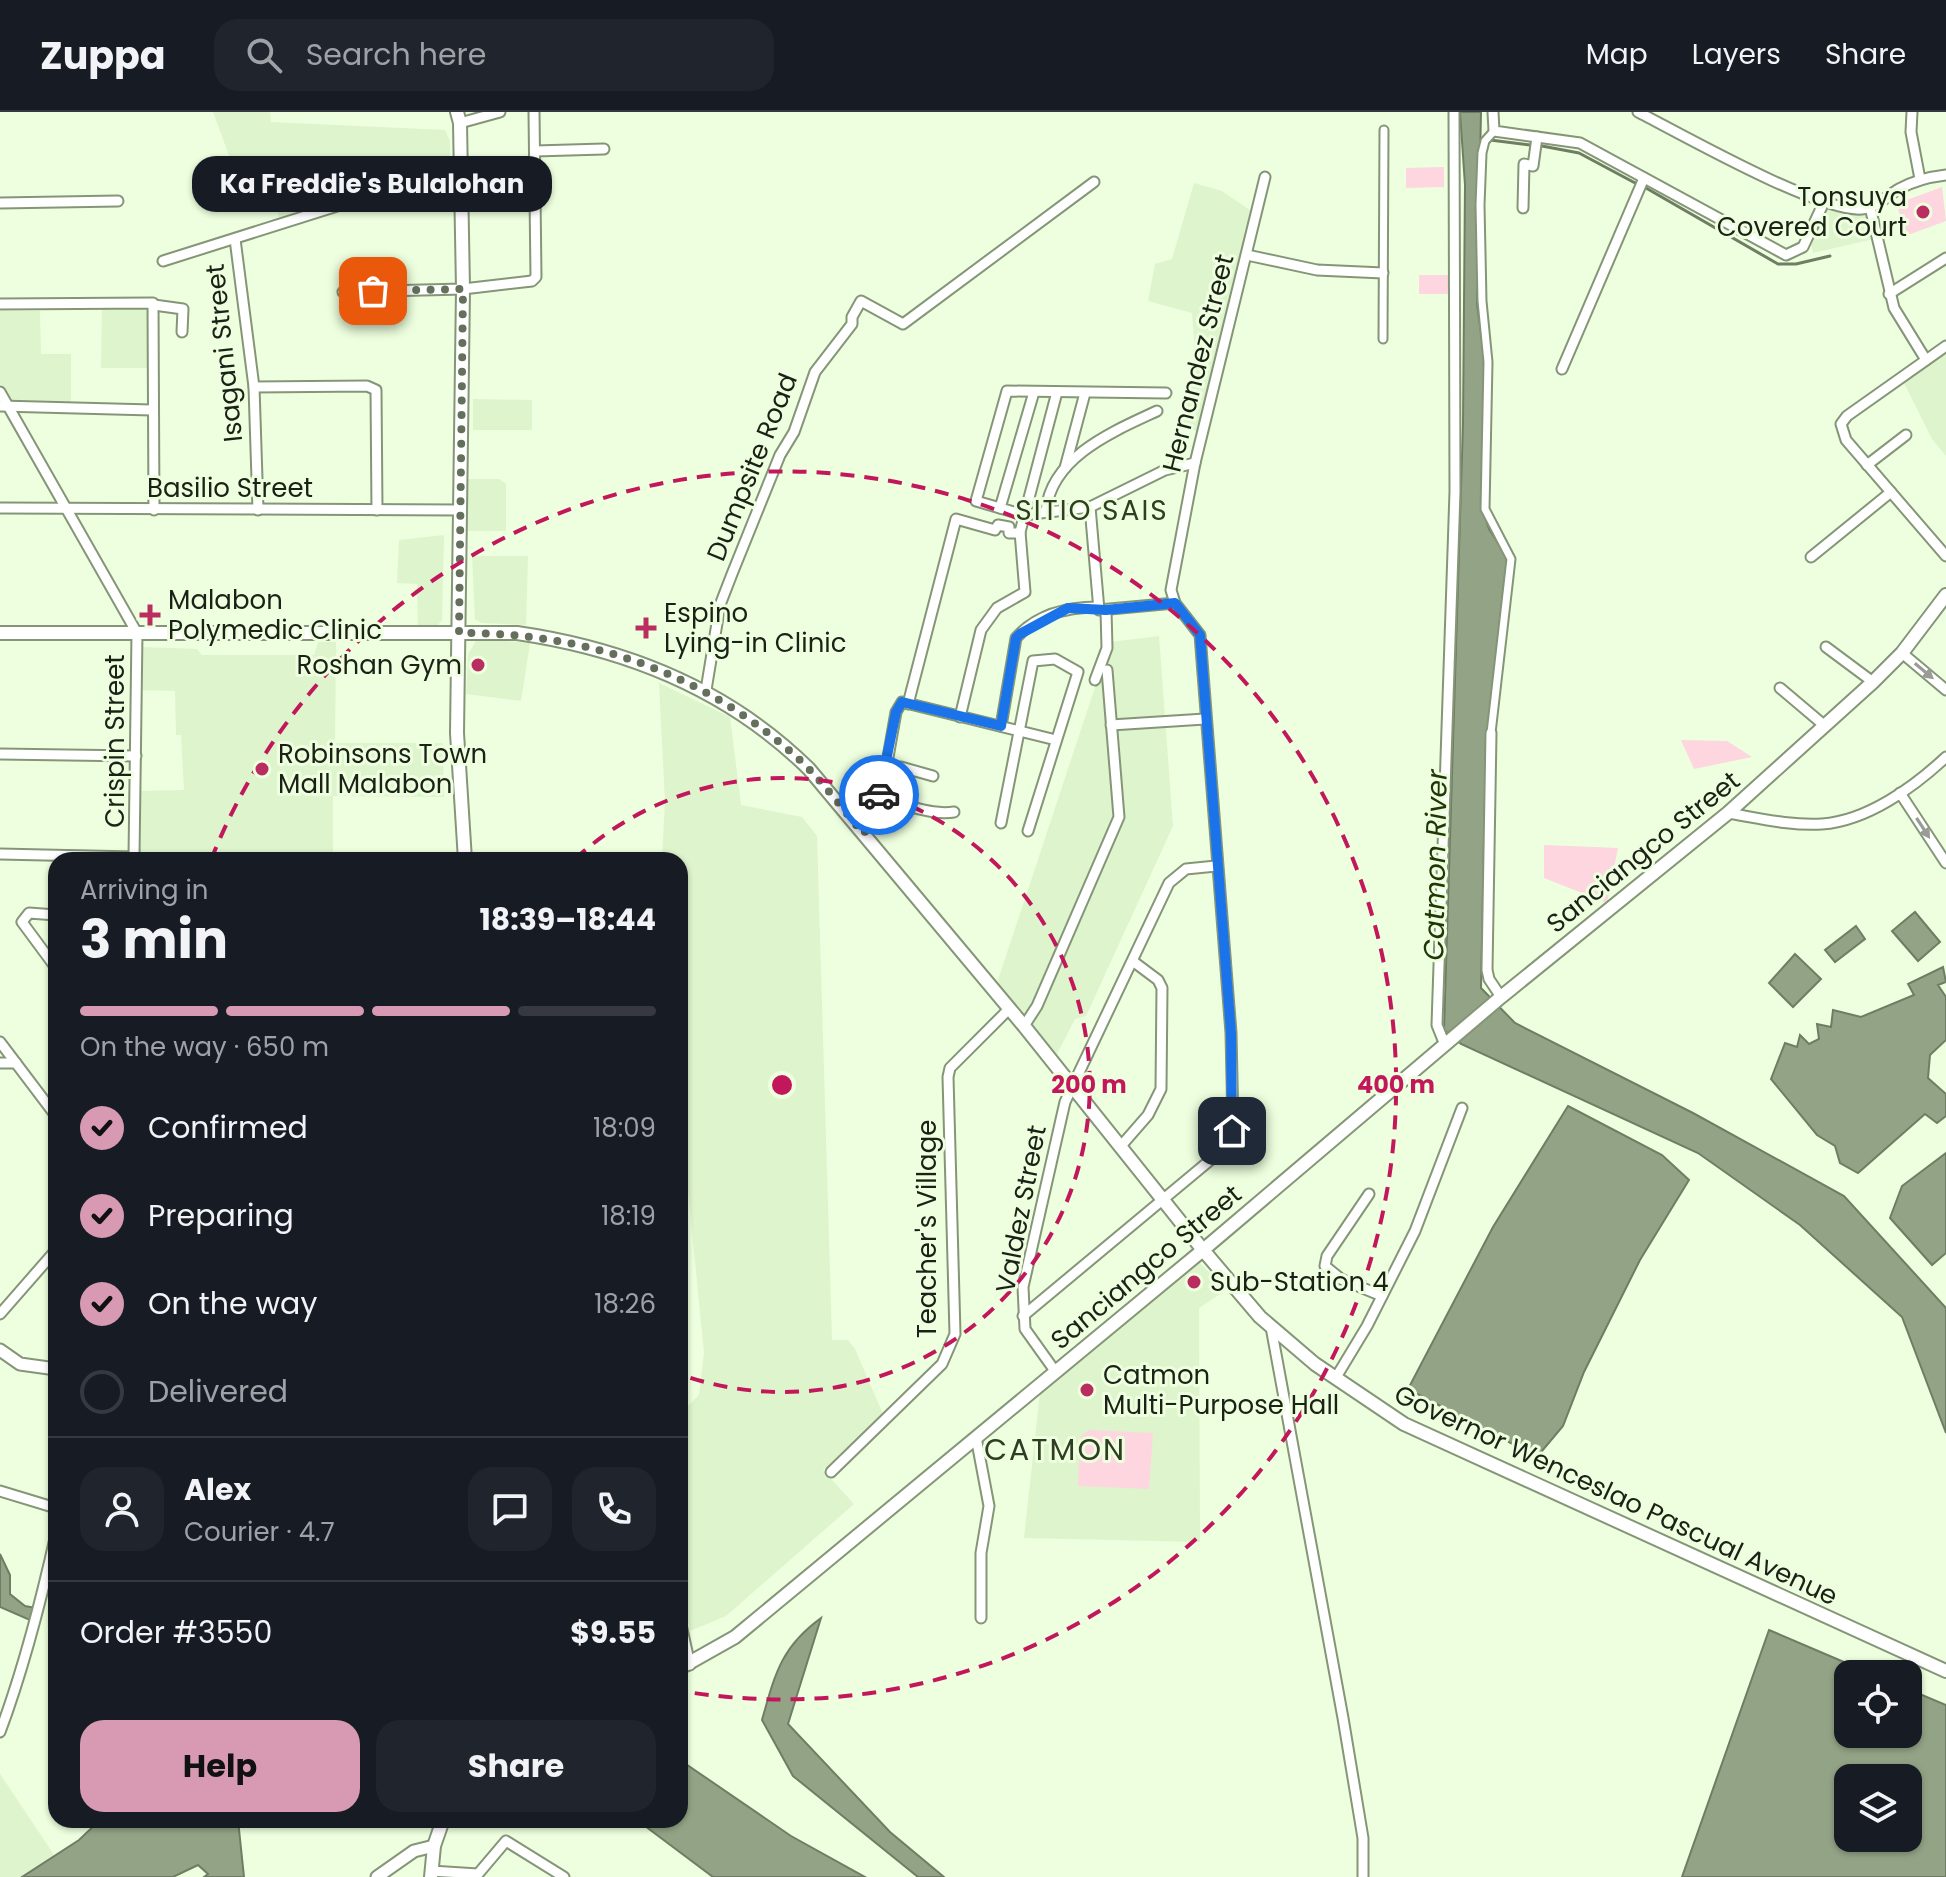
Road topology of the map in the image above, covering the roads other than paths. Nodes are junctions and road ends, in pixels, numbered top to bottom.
1 (500, 112) edge
2 (534, 112) edge
3 (1454, 112) edge
4 (1493, 112) edge
5 (1638, 112) edge
6 (1912, 112) edge
7 (458, 118) edge
8 (1384, 130) dead end
9 (1494, 131) junction
10 (1537, 137) junction
11 (604, 149) dead end
12 (535, 151) junction
13 (1946, 175) edge
14 (1265, 177) dead end
15 (1644, 178) junction
16 (1920, 179) junction
17 (1094, 182) dead end
18 (461, 189) junction
19 (118, 201) dead end
20 (1824, 202) junction
21 (0, 203) edge
22 (1870, 207) junction
23 (1523, 208) dead end
24 (235, 239) junction
25 (1247, 255) junction
26 (1946, 258) edge
27 (163, 261) dead end
28 (1383, 273) junction
29 (463, 289) junction
30 (343, 292) dead end
31 (1889, 294) junction
32 (0, 304) edge
33 (153, 304) junction
34 (182, 332) dead end
35 (1383, 339) dead end
36 (1946, 346) edge
37 (1926, 360) junction
38 (1562, 369) dead end
39 (254, 387) junction
40 (0, 392) edge
41 (1034, 392) junction
42 (1057, 392) junction
43 (1085, 393) junction
44 (1166, 393) dead end
45 (4, 406) edge
46 (152, 410) junction
47 (1157, 411) dead end
48 (1906, 435) dead end
49 (1195, 463) junction
50 (1867, 465) junction
51 (1064, 472) junction
52 (1891, 492) junction
53 (1090, 507) junction
54 (0, 508) edge
55 (1000, 508) junction
56 (68, 509) junction
57 (154, 510) junction
58 (258, 510) junction
59 (377, 510) junction
60 (460, 510) junction
61 (1046, 512) junction
62 (1024, 515) junction
63 (1020, 533) junction
64 (1946, 556) edge
65 (1811, 557) dead end
66 (1946, 595) edge
67 (1175, 603) junction
68 (1102, 608) junction
69 (0, 633) edge
70 (137, 633) junction
71 (459, 633) junction
72 (1826, 647) dead end
73 (1902, 653) junction
74 (1107, 670) dead end
75 (1095, 680) dead end
76 (1873, 682) junction
77 (1780, 688) dead end
78 (706, 690) junction
79 (1946, 690) edge
80 (908, 704) junction
81 (960, 717) junction
82 (1205, 719) junction
83 (1111, 725) junction
84 (1001, 726) junction
85 (1825, 726) junction
86 (1021, 730) junction
87 (1491, 733) joint
88 (1056, 740) junction
89 (0, 754) edge
90 (136, 756) junction
91 (1946, 757) edge
92 (886, 769) junction
93 (933, 776) dead end
94 (1900, 793) junction
95 (876, 802) junction
96 (954, 812) dead end
97 (1728, 813) junction
98 (1001, 823) dead end
99 (1028, 831) dead end
100 (864, 834) junction
101 (134, 852) edge
102 (464, 852) edge
103 (0, 854) edge
104 (48, 855) edge
105 (1946, 862) edge
106 (1216, 866) junction
107 (48, 914) edge
108 (48, 957) edge
109 (1134, 962) junction
110 (1499, 999) junction
111 (1009, 1009) junction
112 (1024, 1026) junction
113 (1450, 1041) junction
114 (0, 1042) edge
115 (0, 1063) edge
116 (16, 1063) junction
117 (1071, 1087) junction
118 (48, 1105) edge
119 (1462, 1108) dead end
120 (1121, 1146) junction
121 (1369, 1194) dead end
122 (1163, 1202) junction
123 (1203, 1250) junction
124 (48, 1259) edge
125 (1382, 1296) junction
126 (0, 1314) edge
127 (1023, 1316) junction
128 (1271, 1327) junction
129 (0, 1350) edge
130 (48, 1368) edge
131 (1055, 1371) junction
132 (1335, 1379) junction
133 (976, 1437) junction
134 (831, 1472) dead end
135 (0, 1491) edge
136 (48, 1506) edge
137 (48, 1570) edge
138 (981, 1618) dead end
139 (688, 1664) edge
140 (1946, 1671) edge
141 (0, 1732) edge
142 (440, 1828) edge
143 (434, 1846) junction
144 (431, 1874) edge
145 (377, 1877) edge
146 (564, 1877) edge
147 (1363, 1877) edge

1 - 7 street
2 - 12 street
3 - 113 street
4 - 9 street
5 - 20 street
6 - 16 street
7 - 18 main road
8 - 28 street
9 - 10 street
9 - 87 street
10 - 15 street
10 - 23 street
11 - 12 street
12 - 29 street
13 - 16 street
14 - 25 street, Hernandez Street
15 - 20 street
15 - 38 street
16 - 22 street
17 - 78 street, Dumpsite Road
18 - 24 street
18 - 29 main road
19 - 21 street
20 - 22 street
22 - 31 street
24 - 27 street
24 - 39 street, Isagani Street
25 - 28 street
25 - 49 street, Hernandez Street
26 - 31 street
28 - 35 street
29 - 30 street
29 - 60 main road
31 - 37 street
32 - 33 street
33 - 34 street
33 - 46 street
36 - 37 street
37 - 50 street
39 - 58 street, Isagani Street
39 - 59 street
40 - 45 street
41 - 42 street
41 - 55 street
41 - 55 street
42 - 43 street
42 - 62 street
43 - 44 street
43 - 51 street
45 - 46 street
45 - 56 street
46 - 57 street
47 - 51 street
48 - 50 street
49 - 53 street
49 - 67 street, Hernandez Street
50 - 52 street
51 - 61 street
52 - 64 street
52 - 65 street
53 - 61 street
53 - 68 street
54 - 56 street, Basilio Street
55 - 62 street
56 - 57 street, Basilio Street
56 - 70 street
57 - 58 street, Basilio Street
58 - 59 street, Basilio Street
59 - 60 street, Basilio Street
60 - 71 main road
61 - 62 street
62 - 63 street
63 - 80 street
63 - 81 street
66 - 73 main road, Sanciangco Street
67 - 68 street
67 - 82 street
68 - 75 street
68 - 84 street
69 - 70 main road, Governor Wenceslao Pascual Avenue
70 - 71 main road, Governor Wenceslao Pascual Avenue
70 - 90 street, Crispin Street
71 - 78 main road, Governor Wenceslao Pascual Avenue
71 - 102 main road
72 - 76 street
73 - 76 main road, Sanciangco Street
73 -> 79 street
74 - 83 street
76 - 85 main road, Sanciangco Street
77 - 85 street
78 - 100 main road, Governor Wenceslao Pascual Avenue
80 - 81 street
80 - 92 street
81 - 84 street
82 - 83 street
82 - 106 street
83 - 112 street
84 - 86 street
85 - 97 main road, Sanciangco Street
86 - 88 street
86 - 88 street
86 - 98 street
87 - 110 street
88 - 99 street
89 - 90 street
90 - 101 street, Crispin Street
91 - 94 street
92 - 93 street
92 - 95 street
94 - 97 street
94 -> 105 street
95 - 96 street
95 - 100 street
97 - 110 main road, Sanciangco Street
100 - 111 main road, Governor Wenceslao Pascual Avenue
103 - 104 street, Crispin Street
106 - 109 street, Valdez Street
106 - 122 street
107 - 108 street
109 - 117 street, Valdez Street
109 - 120 street
110 - 113 main road, Sanciangco Street
111 - 112 main road, Governor Wenceslao Pascual Avenue
111 - 134 street, Teacher's Village
112 - 117 main road, Governor Wenceslao Pascual Avenue
113 - 123 main road, Sanciangco Street
114 - 116 street
115 - 116 street
116 - 118 street
117 - 120 main road, Governor Wenceslao Pascual Avenue
117 - 127 street, Valdez Street
119 - 125 street
120 - 122 main road, Governor Wenceslao Pascual Avenue
121 - 125 street
122 - 123 main road, Governor Wenceslao Pascual Avenue
122 - 127 street
123 - 128 main road, Governor Wenceslao Pascual Avenue
123 - 131 main road, Sanciangco Street
124 - 126 street
125 - 132 street
127 - 131 street, Valdez Street
128 - 132 main road, Governor Wenceslao Pascual Avenue
128 - 147 street
129 - 130 street
131 - 133 main road, Sanciangco Street
132 - 140 main road, Governor Wenceslao Pascual Avenue
133 - 138 street
133 - 139 main road, Sanciangco Street
135 - 136 street
137 - 141 street
142 - 143 main road
143 - 144 main road
143 - 145 street
144 - 146 street

